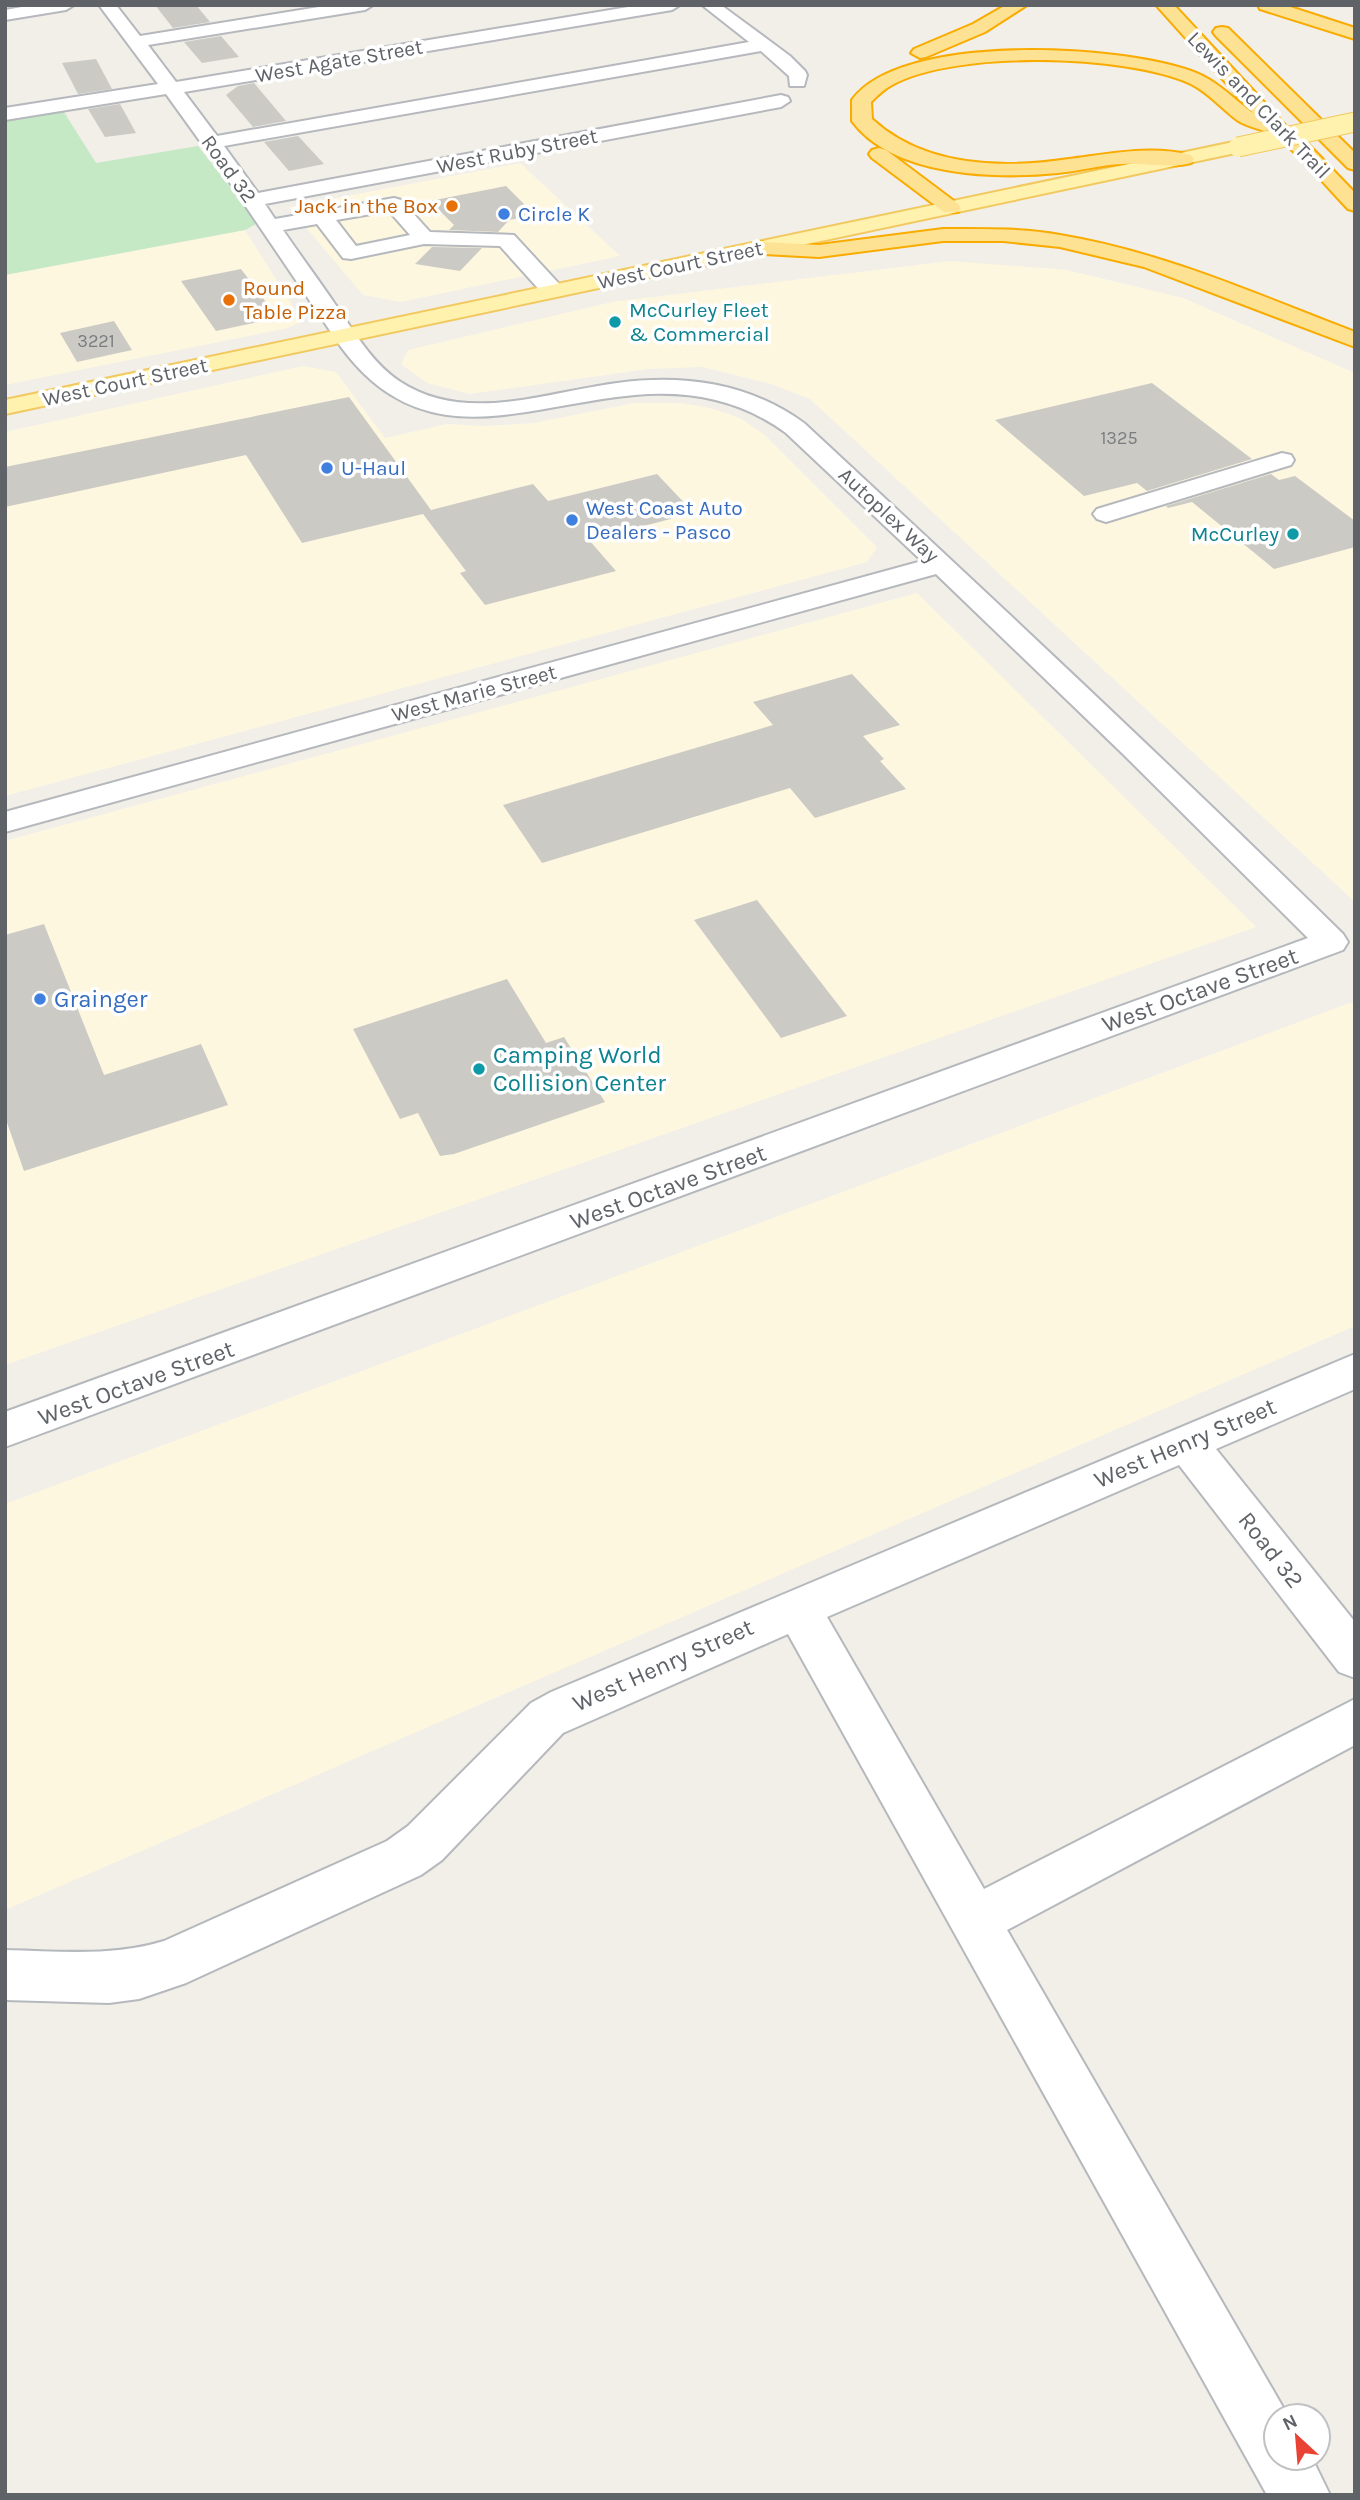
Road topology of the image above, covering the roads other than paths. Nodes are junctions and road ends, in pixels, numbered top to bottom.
1 (66, 5) edge
2 (107, 5) edge
3 (365, 5) edge
4 (673, 5) edge
5 (709, 5) edge
6 (1019, 5) edge
7 (1164, 5) edge
8 (1266, 5) edge
9 (5, 15) edge
10 (1204, 15) dead end
11 (1355, 34) edge
12 (136, 42) junction
13 (765, 45) junction
14 (797, 82) dead end
15 (170, 88) junction
16 (841, 97) dead end
17 (781, 101) dead end
18 (5, 114) edge
19 (1355, 122) edge
20 (842, 124) dead end
21 (1280, 131) junction
22 (210, 143) junction
23 (1184, 159) junction
24 (1355, 164) edge
25 (253, 201) junction
26 (1355, 205) edge
27 (951, 208) junction
28 (322, 217) junction
29 (269, 226) junction
30 (424, 238) junction
31 (764, 248) junction
32 (554, 291) junction
33 (345, 337) junction
34 (1355, 340) edge
35 (5, 407) edge
36 (1282, 460) dead end
37 (1105, 514) dead end
38 (942, 564) junction
39 (5, 822) edge
40 (1331, 942) joint
41 (1355, 1371) edge
42 (5, 1430) edge
43 (1186, 1443) junction
44 (797, 1607) junction
45 (1355, 1657) edge
46 (1355, 1721) edge
47 (975, 1920) junction
48 (5, 1975) edge
49 (1262, 2428) edge
50 (1287, 2472) edge
51 (1300, 2495) edge

1 - 9 street
2 - 12 street, Road 32
3 - 12 street
4 - 15 street, West Agate Street
5 - 13 street
6 - 16 highway
7 - 21 highway, Lewis and Clark Trail
8 - 11 highway
10 - 24 highway, Lewis and Clark Trail
12 - 15 street, Road 32
13 - 14 street
13 - 22 street
15 - 18 street, West Agate Street
15 - 22 street, Road 32
17 - 25 street, West Ruby Street
19 - 23 main road, West Court Street, bridge
20 - 27 highway
21 - 23 highway
21 - 26 highway, Lewis and Clark Trail
22 - 25 street, Road 32
23 - 27 main road, West Court Street
25 - 29 street, Road 32
27 - 31 main road, West Court Street
28 - 29 street
28 - 30 street
28 - 30 street
29 - 33 street, Road 32
30 - 32 street
31 - 32 main road, West Court Street
31 - 34 highway
32 - 33 main road, West Court Street
33 - 35 main road, West Court Street
33 - 38 street, Autoplex Way
36 - 37 street
38 - 39 street, West Marie Street
38 - 40 street, Autoplex Way
40 - 42 street, West Octave Street
41 - 43 street, West Henry Street
43 - 44 street, West Henry Street
43 - 45 street, Road 32
44 - 47 street
44 - 48 street, West Henry Street
46 - 47 street
47 - 49 street
50 - 51 street

